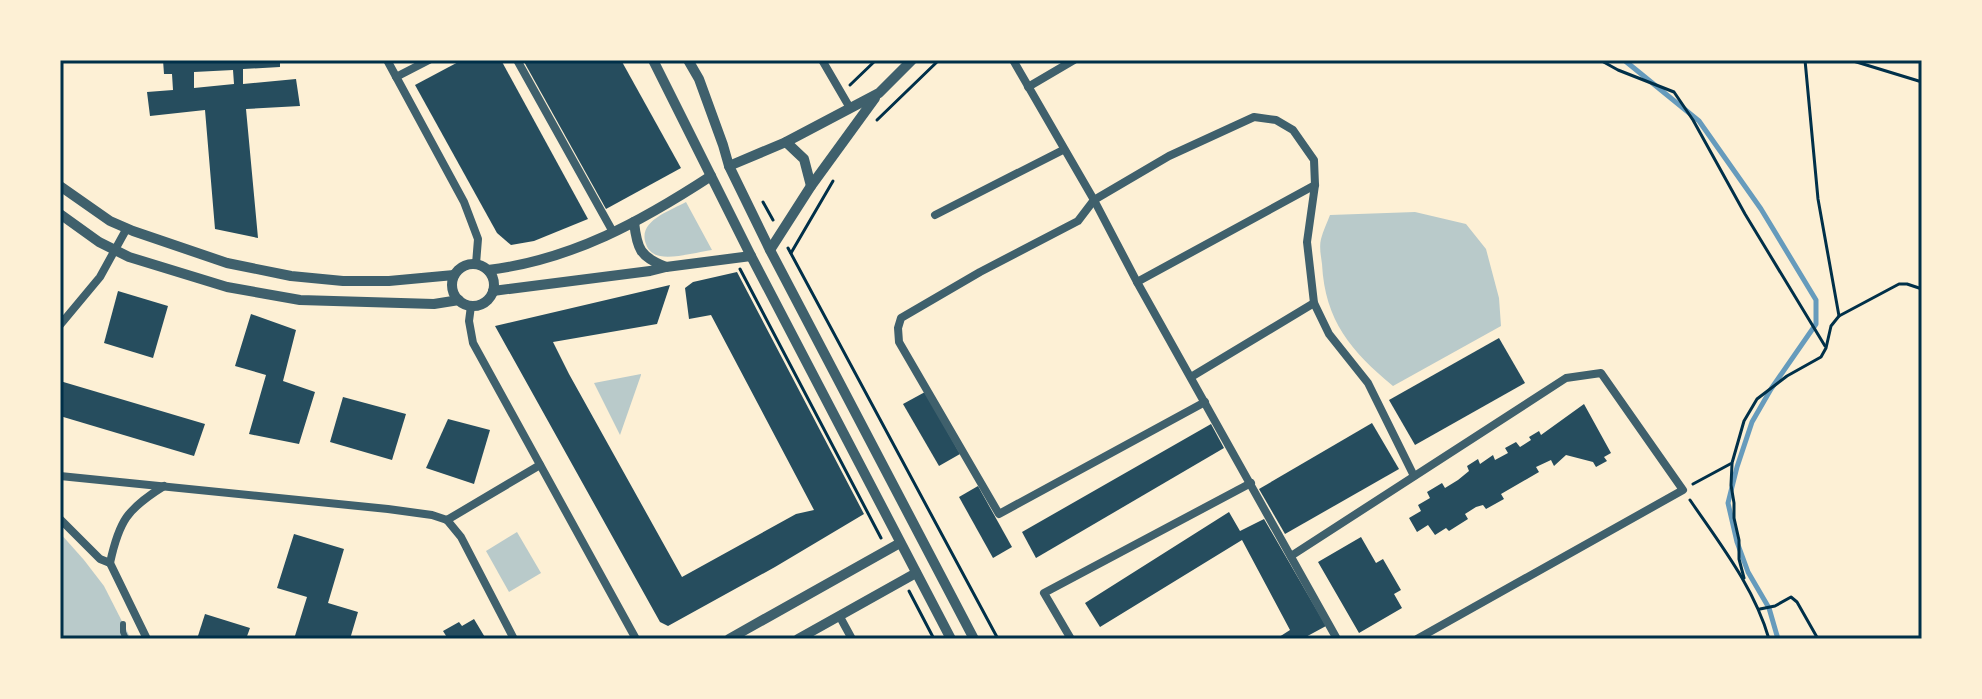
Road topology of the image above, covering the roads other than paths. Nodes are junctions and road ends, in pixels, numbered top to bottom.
1 (387, 60) edge
2 (429, 60) edge
3 (517, 60) edge
4 (653, 60) edge
5 (688, 60) edge
6 (822, 60) edge
7 (912, 60) edge
8 (1013, 60) edge
9 (1074, 60) edge
10 (396, 77) junction
11 (1028, 87) junction
12 (879, 93) junction
13 (850, 108) junction
14 (786, 142) junction
15 (1063, 150) junction
16 (729, 166) junction
17 (711, 176) junction
18 (1315, 185) junction
19 (60, 186) edge
20 (811, 186) junction
21 (1094, 200) junction
22 (60, 214) edge
23 (935, 215) dead end
24 (634, 222) junction
25 (127, 228) junction
26 (613, 232) junction
27 (115, 250) junction
28 (770, 250) junction
29 (751, 256) junction
30 (476, 264) junction
31 (666, 267) junction
32 (488, 270) junction
33 (454, 275) junction
34 (1137, 282) junction
35 (493, 291) junction
36 (459, 300) junction
37 (1314, 303) junction
38 (471, 306) junction
39 (60, 325) edge
40 (1191, 377) junction
41 (1205, 402) junction
42 (540, 465) junction
43 (60, 476) edge
44 (1414, 476) junction
45 (1251, 483) junction
46 (164, 486) junction
47 (60, 519) edge
48 (447, 520) junction
49 (900, 543) junction
50 (1291, 556) junction
51 (110, 563) junction
52 (916, 573) junction
53 (840, 617) junction
54 (123, 624) dead end
55 (126, 639) edge
56 (147, 639) edge
57 (514, 639) edge
58 (636, 639) edge
59 (729, 639) edge
60 (798, 639) edge
61 (852, 639) edge
62 (951, 639) edge
63 (974, 639) edge
64 (1071, 639) edge
65 (1337, 639) edge
66 (1417, 639) edge

1 - 10 street
2 - 10 street
3 - 26 street
4 - 17 street
5 - 16 street
6 - 13 street
7 - 12 street
8 - 11 street
9 - 11 street
10 - 30 street
11 - 15 street
12 - 13 street
12 - 20 street
13 - 14 street
14 - 16 street
14 - 20 street
15 - 21 street
15 - 23 street
16 - 17 street
16 - 28 street
17 - 24 street
17 - 29 street
18 - 21 street
18 - 34 street
18 - 37 street
19 - 25 street
20 - 28 street
21 - 34 street
21 - 41 street
22 - 27 street
24 - 26 street
24 - 31 street
25 - 27 street
25 - 33 street
26 - 32 street
27 - 36 street
27 - 39 street
28 - 29 street
28 - 63 street
29 - 31 street
29 - 49 street
30 - 32 street
30 - 33 street
31 - 35 street
32 - 35 street
33 - 36 street
34 - 40 street
35 - 38 street
36 - 38 street
37 - 40 street
37 - 44 street
38 - 42 street
40 - 41 street
41 - 45 street
42 - 48 street
42 - 58 street
43 - 46 street
44 - 50 street
44 - 66 street
45 - 50 street
45 - 64 street
46 - 48 street
46 - 51 street
47 - 51 street
48 - 57 street
49 - 52 street
49 - 59 street
50 - 65 street
51 - 56 street
52 - 53 street
52 - 62 street
53 - 60 street
53 - 61 street
54 - 55 street

